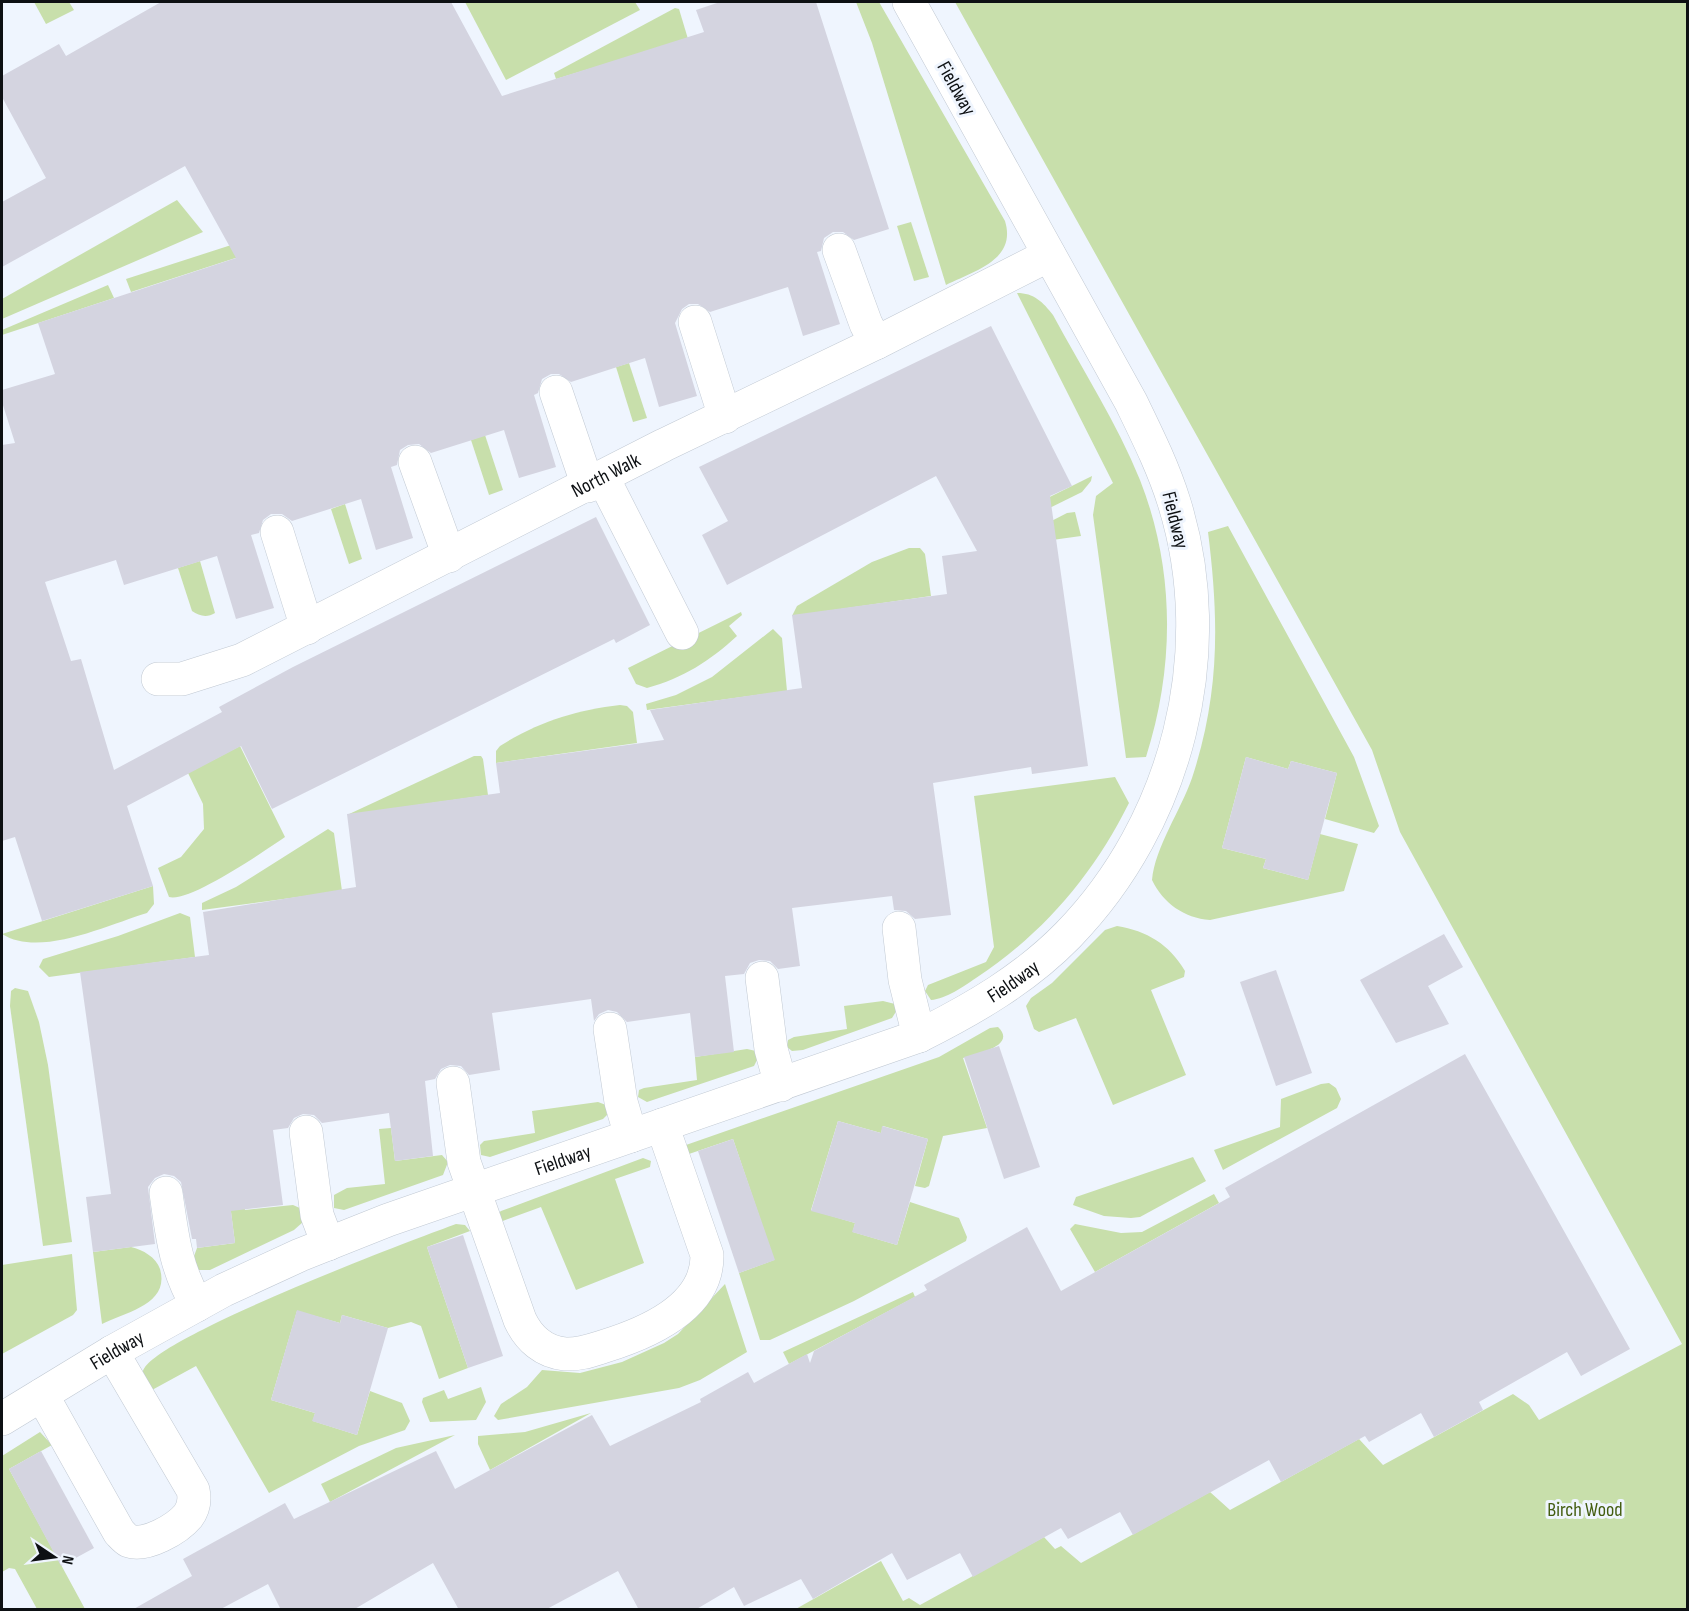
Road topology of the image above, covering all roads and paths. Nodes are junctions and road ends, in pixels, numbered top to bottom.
1 (909, 2) edge
2 (839, 249) dead end
3 (1049, 255) junction
4 (695, 322) dead end
5 (876, 343) junction
6 (556, 392) dead end
7 (725, 417) junction
8 (415, 462) dead end
9 (596, 482) junction
10 (277, 532) dead end
11 (448, 556) junction
12 (307, 628) junction
13 (682, 633) dead end
14 (158, 679) dead end
15 (899, 928) dead end
16 (762, 978) dead end
17 (610, 1029) dead end
18 (919, 1036) junction
19 (453, 1083) dead end
20 (781, 1084) junction
21 (662, 1125) junction
22 (306, 1132) dead end
23 (631, 1136) junction
24 (474, 1191) junction
25 (166, 1193) dead end
26 (328, 1244) junction
27 (197, 1305) junction
28 (112, 1352) junction
29 (42, 1395) junction
30 (2, 1419) edge

1 - 3 street, Fieldway
2 - 5 street
3 - 5 street, North Walk
3 - 18 street, Fieldway
4 - 7 street
5 - 7 street, North Walk
6 - 9 street
7 - 9 street, North Walk
8 - 11 street
9 - 11 street, North Walk
9 - 13 street
10 - 12 street
11 - 12 street, North Walk
12 - 14 street, North Walk
15 - 18 street
16 - 20 street
17 - 23 street
18 - 20 street, Fieldway
19 - 24 street
20 - 21 street, Fieldway
21 - 23 street, Fieldway
21 - 24 street
22 - 26 street
23 - 24 street, Fieldway
24 - 26 street, Fieldway
25 - 27 street
26 - 27 street, Fieldway
27 - 28 street, Fieldway
28 - 29 street, Fieldway
28 - 29 street
29 - 30 street, Fieldway

